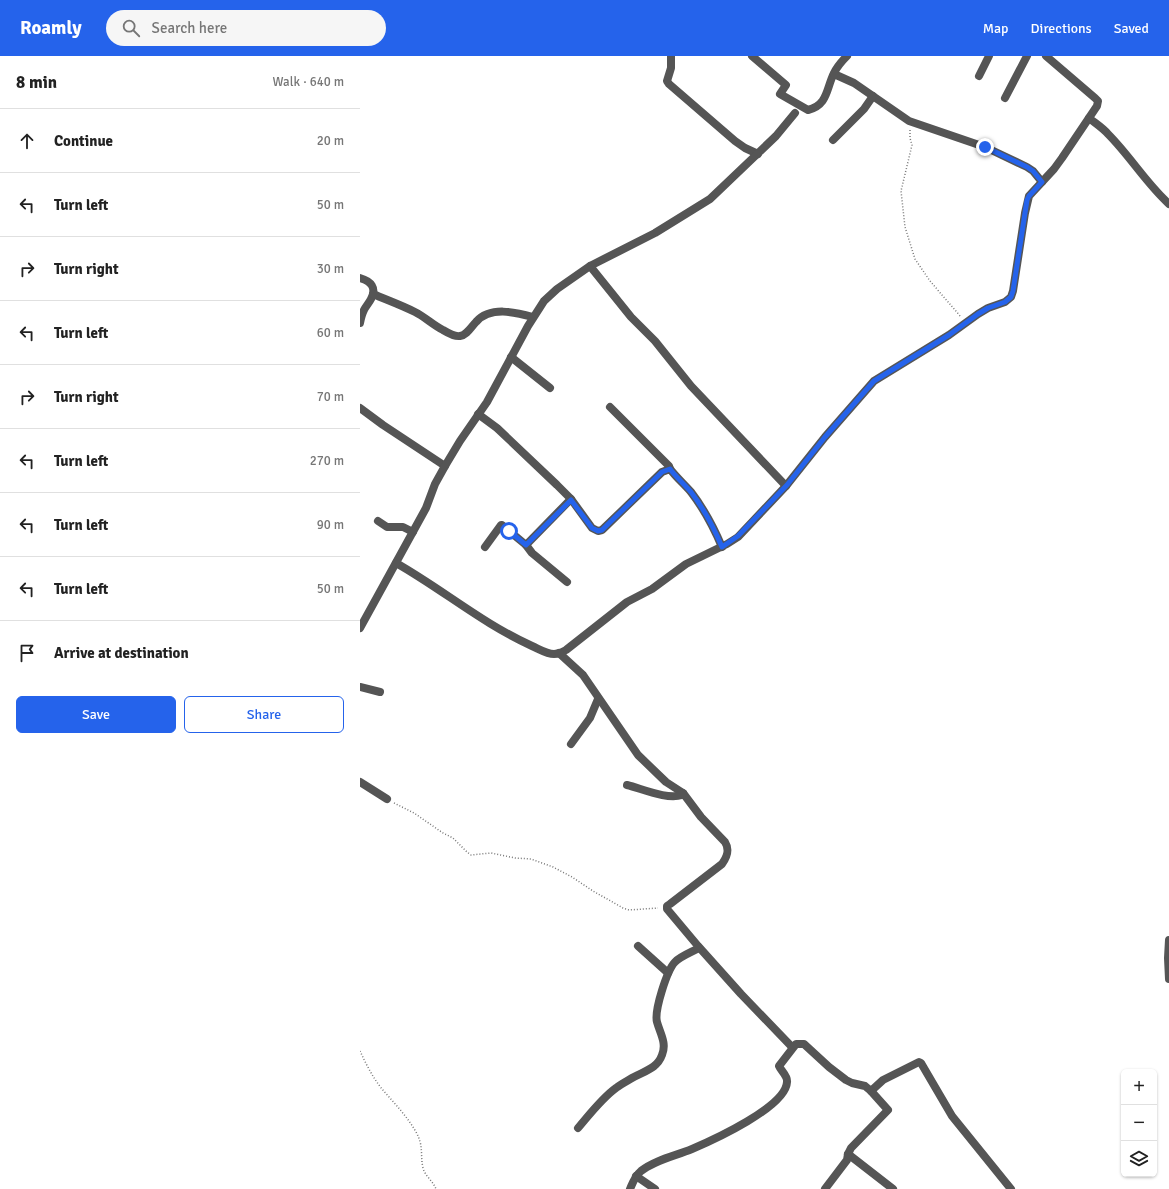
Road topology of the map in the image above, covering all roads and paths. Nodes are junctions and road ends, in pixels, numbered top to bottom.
1 (671, 56) edge
2 (752, 56) edge
3 (989, 56) edge
4 (1028, 56) edge
5 (1046, 56) edge
6 (845, 57) edge
7 (834, 74) junction
8 (979, 76) dead end
9 (873, 96) junction
10 (1005, 98) dead end
11 (794, 113) dead end
12 (1089, 118) junction
13 (909, 121) junction
14 (833, 140) dead end
15 (758, 154) junction
16 (1042, 182) junction
17 (1169, 204) edge
18 (590, 266) junction
19 (360, 278) edge
20 (373, 294) junction
21 (533, 318) junction
22 (360, 323) edge
23 (966, 323) junction
24 (511, 357) junction
25 (550, 388) dead end
26 (610, 407) dead end
27 (360, 408) edge
28 (478, 414) junction
29 (445, 466) junction
30 (670, 469) junction
31 (786, 486) junction
32 (571, 500) junction
33 (378, 521) dead end
34 (413, 532) junction
35 (526, 545) junction
36 (485, 547) dead end
37 (722, 547) junction
38 (396, 563) junction
39 (567, 582) dead end
40 (360, 628) edge
41 (559, 653) junction
42 (360, 687) edge
43 (380, 692) dead end
44 (598, 699) junction
45 (571, 744) dead end
46 (360, 782) edge
47 (627, 785) dead end
48 (683, 793) junction
49 (387, 799) joint
50 (667, 908) junction
51 (1169, 940) edge
52 (638, 946) dead end
53 (699, 948) junction
54 (668, 973) junction
55 (1169, 979) edge
56 (792, 1047) junction
57 (360, 1051) edge
58 (871, 1091) junction
59 (578, 1128) dead end
60 (848, 1154) junction
61 (636, 1176) junction
62 (436, 1189) edge
63 (630, 1189) edge
64 (654, 1189) edge
65 (825, 1189) edge
66 (893, 1189) edge
67 (1011, 1189) edge

1 - 15 street
2 - 7 street
3 - 8 street
4 - 10 street
5 - 12 street
6 - 7 street
7 - 9 street
9 - 13 street
9 - 14 street
11 - 15 street
12 - 16 street
12 - 17 street
13 - 16 street
13 - 23 path
15 - 18 street
16 - 23 street
18 - 21 street
18 - 31 street
19 - 20 street
20 - 21 street
20 - 22 street
21 - 24 street
23 - 31 street
24 - 25 street
24 - 28 street
26 - 30 street
27 - 29 street
28 - 29 street
28 - 32 street
29 - 34 street
30 - 32 street
30 - 37 street
31 - 37 street
32 - 35 street
33 - 34 street
34 - 38 street
35 - 36 street
35 - 39 street
37 - 41 street
38 - 40 street
38 - 41 street
41 - 44 street
42 - 43 street
44 - 45 street
44 - 48 street
46 - 49 street
47 - 48 street
48 - 50 street
49 - 50 path
50 - 53 street
51 - 55 street
52 - 54 street
53 - 54 street
53 - 56 street
54 - 59 street
56 - 58 street
56 - 61 street
57 - 62 path
58 - 60 street
58 - 67 street
60 - 65 street
60 - 66 street
61 - 63 street
61 - 64 street

